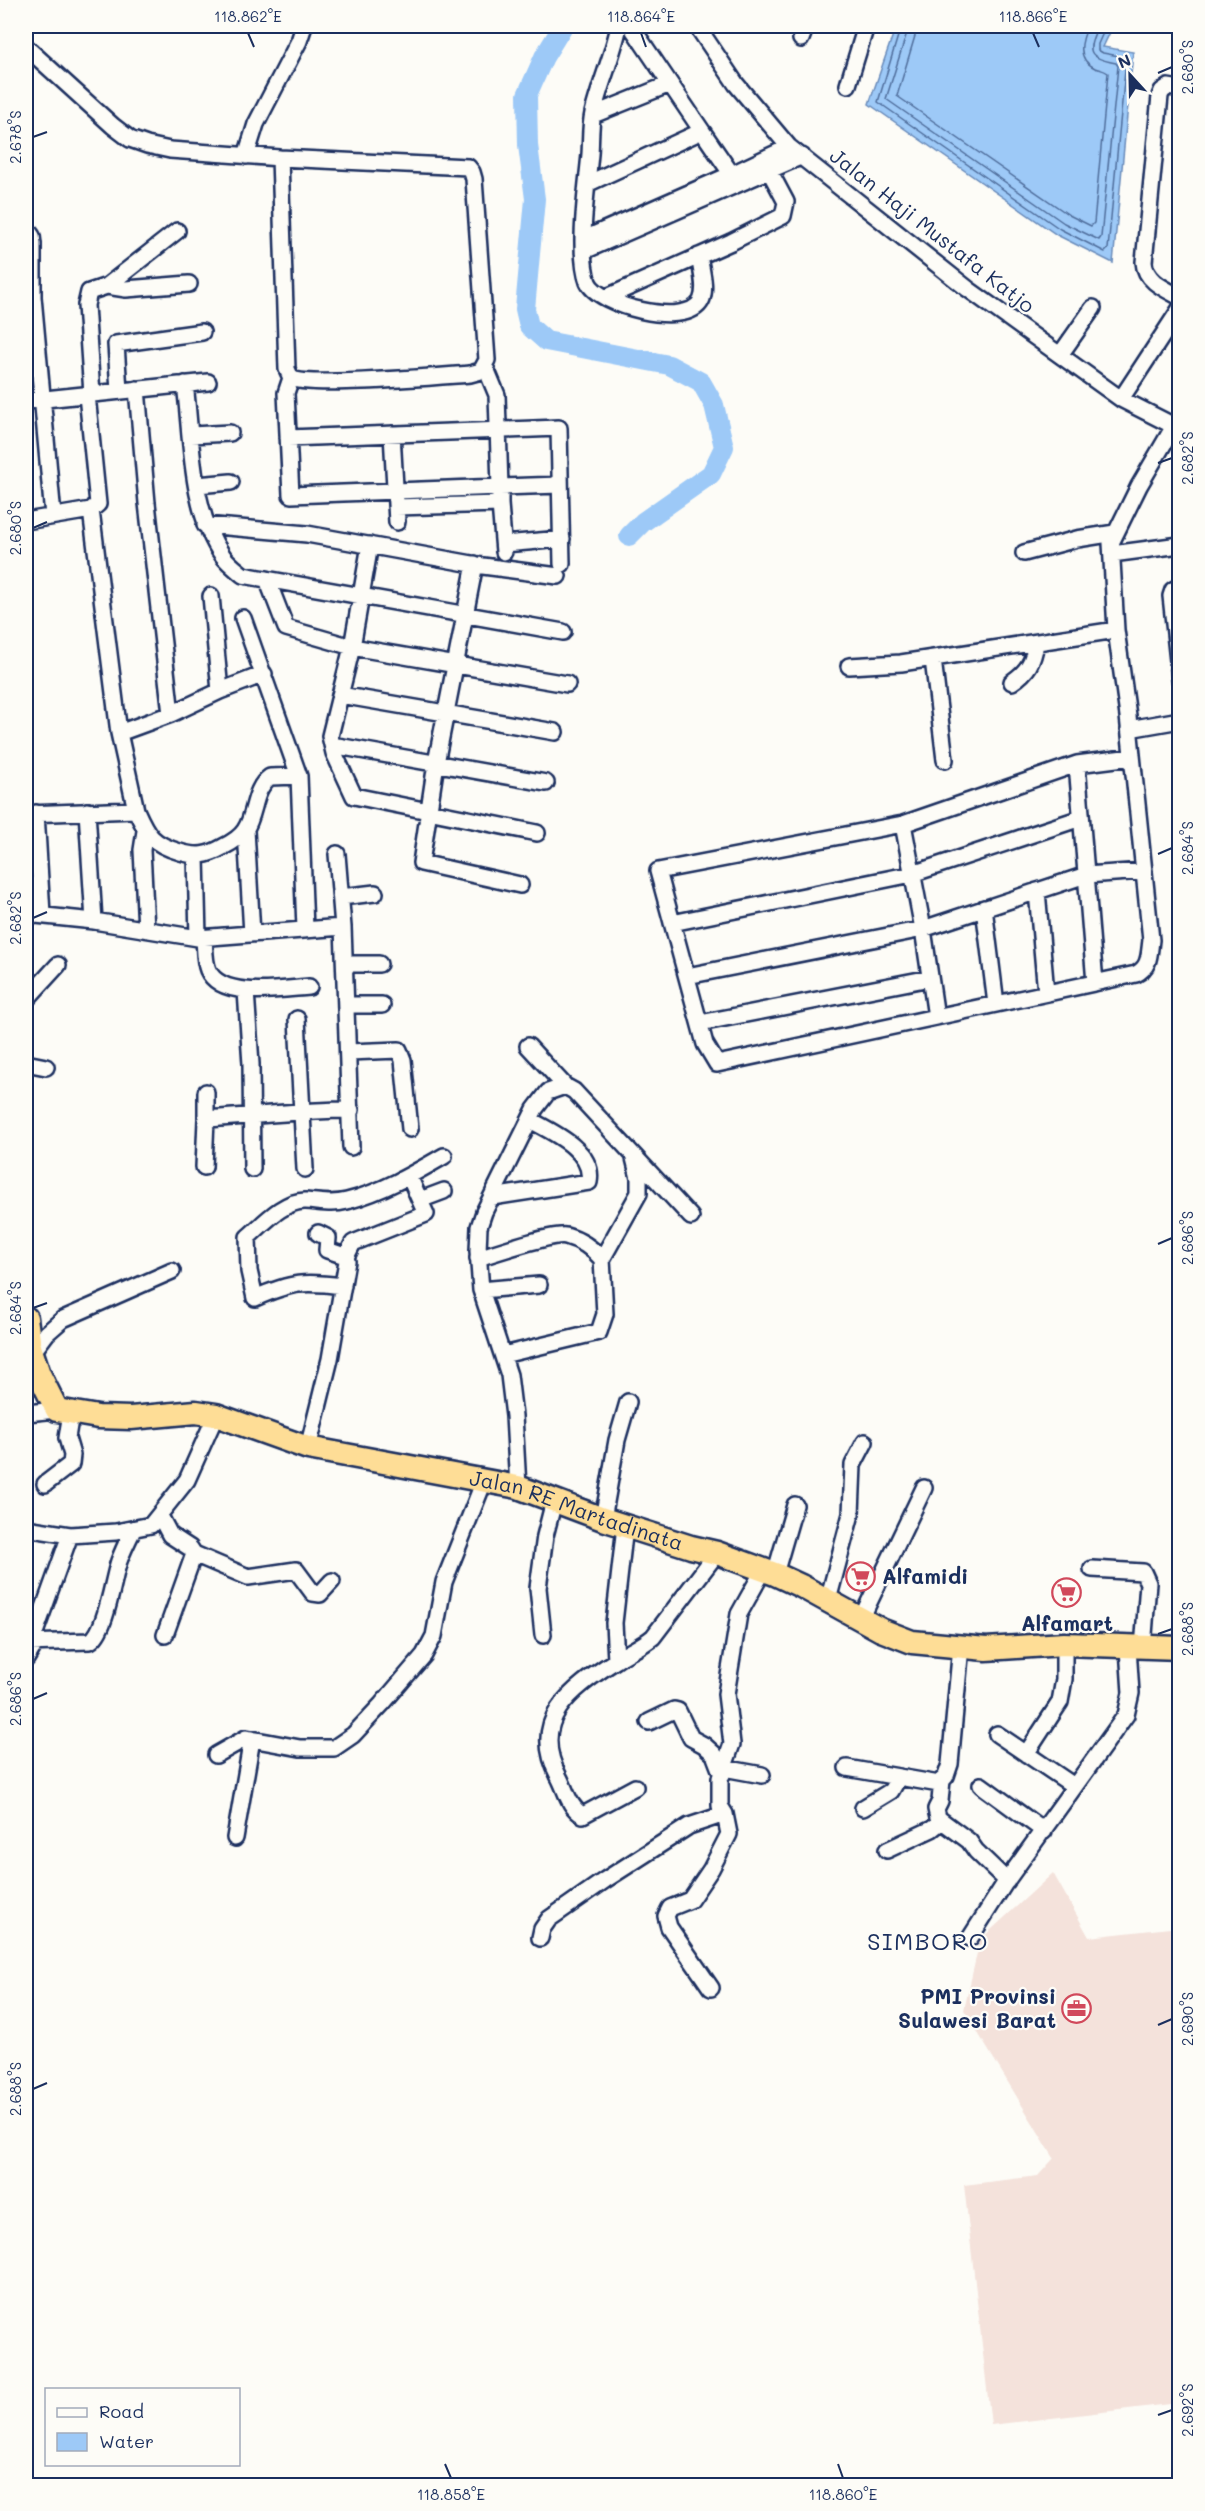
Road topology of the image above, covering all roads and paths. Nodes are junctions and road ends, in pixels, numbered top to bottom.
1 (304, 26) edge
2 (619, 26) edge
3 (630, 26) edge
4 (697, 26) edge
5 (866, 26) edge
6 (26, 47) edge
7 (670, 84) junction
8 (848, 85) dead end
9 (1179, 88) edge
10 (593, 115) junction
11 (702, 131) junction
12 (789, 147) junction
13 (246, 156) junction
14 (802, 156) junction
15 (280, 158) junction
16 (769, 170) junction
17 (735, 179) junction
18 (587, 184) junction
19 (26, 228) edge
20 (177, 231) dead end
21 (584, 245) junction
22 (699, 256) junction
23 (189, 284) dead end
24 (107, 286) junction
25 (607, 297) junction
26 (1179, 297) edge
27 (1094, 308) dead end
28 (1179, 309) edge
29 (202, 332) dead end
30 (1060, 355) junction
31 (485, 366) junction
32 (291, 378) junction
33 (208, 382) dead end
34 (185, 384) junction
35 (137, 389) junction
36 (119, 391) junction
37 (90, 394) junction
38 (41, 399) junction
39 (1121, 399) junction
40 (26, 401) edge
41 (1177, 427) edge
42 (499, 429) junction
43 (230, 433) dead end
44 (392, 434) junction
45 (191, 435) junction
46 (288, 438) junction
47 (231, 482) dead end
48 (197, 485) junction
49 (560, 485) junction
50 (500, 487) junction
51 (395, 491) junction
52 (500, 504) junction
53 (91, 510) junction
54 (53, 516) junction
55 (26, 521) edge
56 (205, 525) junction
57 (1115, 532) junction
58 (562, 539) junction
59 (369, 545) junction
60 (1179, 545) edge
61 (1024, 553) dead end
62 (1112, 554) junction
63 (475, 564) junction
64 (267, 579) junction
65 (1179, 586) edge
66 (361, 595) junction
67 (211, 596) dead end
68 (464, 614) junction
69 (243, 618) dead end
70 (1116, 630) junction
71 (563, 632) dead end
72 (1036, 643) junction
73 (352, 647) junction
74 (933, 659) junction
75 (455, 665) junction
76 (849, 666) dead end
77 (264, 674) junction
78 (1179, 680) edge
79 (1012, 682) dead end
80 (567, 684) dead end
81 (220, 691) junction
82 (340, 695) junction
83 (171, 714) junction
84 (447, 714) junction
85 (1179, 720) edge
86 (1129, 729) junction
87 (555, 732) dead end
88 (119, 733) junction
89 (332, 745) junction
90 (1132, 757) junction
91 (945, 760) dead end
92 (436, 763) junction
93 (1077, 764) junction
94 (299, 776) junction
95 (546, 783) dead end
96 (136, 810) junction
97 (87, 811) junction
98 (428, 811) junction
99 (31, 813) edge
100 (1081, 818) junction
101 (903, 824) junction
102 (246, 830) junction
103 (145, 831) junction
104 (537, 833) dead end
105 (337, 854) dead end
106 (196, 857) junction
107 (1144, 871) junction
108 (912, 874) junction
109 (1086, 874) junction
110 (520, 885) dead end
111 (1037, 891) junction
112 (375, 893) dead end
113 (341, 897) junction
114 (984, 908) junction
115 (26, 914) edge
116 (42, 914) junction
117 (94, 921) junction
118 (672, 923) junction
119 (343, 927) junction
120 (923, 928) junction
121 (146, 929) junction
122 (305, 929) junction
123 (252, 934) junction
124 (201, 938) junction
125 (345, 964) junction
126 (379, 964) dead end
127 (57, 965) dead end
128 (687, 976) junction
129 (930, 978) junction
130 (1095, 983) junction
131 (309, 987) dead end
132 (246, 991) junction
133 (1046, 993) junction
134 (26, 1000) edge
135 (996, 1004) junction
136 (346, 1005) junction
137 (382, 1005) dead end
138 (936, 1017) junction
139 (297, 1019) dead end
140 (700, 1023) junction
141 (528, 1046) dead end
142 (348, 1052) junction
143 (26, 1063) edge
144 (46, 1067) dead end
145 (565, 1086) junction
146 (206, 1092) dead end
147 (301, 1110) junction
148 (351, 1110) junction
149 (252, 1117) junction
150 (206, 1119) junction
151 (530, 1120) junction
152 (410, 1129) dead end
153 (351, 1147) dead end
154 (633, 1155) junction
155 (444, 1156) dead end
156 (204, 1167) dead end
157 (252, 1169) dead end
158 (305, 1169) dead end
159 (409, 1176) junction
160 (444, 1191) dead end
161 (492, 1197) junction
162 (420, 1200) junction
163 (691, 1217) dead end
164 (318, 1233) dead end
165 (346, 1257) junction
166 (478, 1258) junction
167 (602, 1259) junction
168 (172, 1271) dead end
169 (539, 1285) dead end
170 (343, 1286) junction
171 (481, 1290) junction
172 (27, 1321) edge
173 (31, 1350) junction
174 (503, 1355) junction
175 (628, 1402) dead end
176 (64, 1412) junction
177 (26, 1413) edge
178 (216, 1415) junction
179 (865, 1442) dead end
180 (308, 1449) junction
181 (484, 1481) junction
182 (45, 1484) dead end
183 (518, 1487) junction
184 (924, 1488) dead end
185 (554, 1501) junction
186 (795, 1505) dead end
187 (160, 1516) junction
188 (603, 1519) junction
189 (625, 1526) junction
190 (26, 1528) edge
191 (133, 1530) junction
192 (70, 1535) junction
193 (717, 1553) junction
194 (194, 1554) junction
195 (1092, 1569) dead end
196 (769, 1572) junction
197 (332, 1581) dead end
198 (828, 1600) junction
199 (861, 1619) junction
200 (165, 1635) dead end
201 (543, 1635) dead end
202 (31, 1643) edge
203 (1064, 1644) junction
204 (961, 1646) junction
205 (1136, 1648) junction
206 (1179, 1648) edge
207 (1179, 1656) edge
208 (26, 1659) edge
209 (616, 1660) junction
210 (1179, 1662) edge
211 (649, 1722) dead end
212 (997, 1734) dead end
213 (252, 1739) junction
214 (1026, 1754) junction
215 (216, 1755) dead end
216 (847, 1768) dead end
217 (723, 1771) junction
218 (762, 1775) dead end
219 (899, 1777) junction
220 (942, 1780) junction
221 (981, 1785) dead end
222 (1074, 1786) junction
223 (635, 1787) dead end
224 (863, 1808) dead end
225 (725, 1814) junction
226 (942, 1821) junction
227 (1044, 1831) junction
228 (235, 1838) dead end
229 (887, 1850) dead end
230 (1007, 1881) junction
231 (540, 1938) dead end
232 (970, 1938) dead end
233 (711, 1988) dead end

1 - 13 street
2 - 10 street
3 - 7 street
4 - 12 street, Jalan Haji Mustafa Katjo
5 - 8 street
6 - 13 street
7 - 10 street
7 - 11 street
9 - 26 street
10 - 18 street
11 - 17 street
11 - 18 street
12 - 14 street, Jalan Haji Mustafa Katjo
12 - 17 street
13 - 15 street
14 - 16 street
14 - 30 street, Jalan Haji Mustafa Katjo
15 - 31 street
15 - 32 street
16 - 17 street
16 - 22 street
17 - 21 street
18 - 21 street
19 - 38 street
20 - 24 street
21 - 25 street
22 - 25 street
22 - 25 street
23 - 24 street
24 - 37 street
27 - 30 street
28 - 39 street
29 - 36 street
30 - 39 street, Jalan Haji Mustafa Katjo
31 - 32 street
31 - 42 street
32 - 46 street
33 - 34 street
34 - 35 street
34 - 45 street
35 - 36 street
35 - 83 street
36 - 37 street
37 - 38 street
37 - 53 street
38 - 40 street
38 - 54 street
39 - 41 street, Jalan Haji Mustafa Katjo
41 - 57 street
42 - 44 street
42 - 49 street
42 - 50 street
43 - 45 street
44 - 46 street
44 - 51 street
45 - 48 street
46 - 51 street
47 - 48 street
48 - 56 street
49 - 50 street
49 - 58 street
50 - 51 street
50 - 52 street
51 - 52 street
52 - 58 street
53 - 54 street
53 - 88 street
54 - 55 street
56 - 59 street
56 - 64 street
57 - 61 street
57 - 62 street
58 - 63 street
59 - 63 street
59 - 66 street
60 - 62 street
62 - 70 street
63 - 68 street
64 - 66 street
64 - 73 street
65 - 78 street
66 - 68 street
66 - 73 street
67 - 81 street
68 - 71 street
68 - 75 street
69 - 77 street
70 - 72 street
70 - 86 street
72 - 74 street
72 - 79 street
73 - 75 street
73 - 82 street
74 - 76 street
74 - 91 street
75 - 80 street
75 - 84 street
77 - 81 street
77 - 94 street
81 - 83 street
82 - 84 street
82 - 89 street
83 - 88 street
84 - 87 street
84 - 92 street
85 - 86 street
86 - 90 street
88 - 96 street
89 - 92 street
89 - 98 street
90 - 93 street
90 - 107 street
92 - 95 street
92 - 98 street
93 - 100 street
93 - 101 street
94 - 102 street
94 - 122 street
96 - 97 street
96 - 103 street
97 - 99 street
97 - 117 street
98 - 104 street
98 - 110 street
99 - 116 street
100 - 108 street
100 - 109 street
101 - 108 street
101 - 118 street
102 - 106 street
102 - 123 street
103 - 106 street
103 - 121 street
105 - 113 street
106 - 124 street
107 - 109 street
107 - 130 street
108 - 118 street
108 - 120 street
109 - 111 street
109 - 130 street
111 - 114 street
111 - 133 street
112 - 113 street
113 - 119 street
114 - 120 street
114 - 135 street
115 - 116 street
116 - 117 street
117 - 121 street
118 - 128 street
119 - 122 street
119 - 125 street
120 - 128 street
120 - 129 street
121 - 124 street
122 - 123 street
123 - 124 street
124 - 132 street
125 - 126 street
125 - 136 street
127 - 134 street
128 - 140 street
129 - 138 street
129 - 140 street
130 - 133 street
131 - 132 street
132 - 149 street
133 - 135 street
135 - 138 street
136 - 137 street
136 - 142 street
138 - 140 street
139 - 147 street
141 - 145 street
142 - 148 street
142 - 152 street
143 - 144 street
145 - 151 street
145 - 154 street
146 - 150 street
147 - 148 street
147 - 149 street
147 - 158 street
148 - 153 street
149 - 150 street
149 - 157 street
150 - 156 street
151 - 161 street
151 - 161 street
154 - 163 street
154 - 167 street
155 - 159 street
159 - 162 street
159 - 170 street
160 - 162 street
161 - 166 street
162 - 165 street
164 - 165 street
165 - 170 street
166 - 167 street
166 - 171 street
167 - 174 street
168 - 173 street
169 - 171 street
170 - 180 street
171 - 174 street
172 - 173 highway
173 - 176 highway
174 - 183 street
175 - 188 street
176 - 177 street
176 - 178 highway, Jalan RE Martadinata
176 - 182 street
178 - 180 highway, Jalan RE Martadinata
178 - 187 street
179 - 198 street
180 - 181 highway, Jalan RE Martadinata
181 - 183 highway, Jalan RE Martadinata
181 - 213 street
183 - 185 highway, Jalan RE Martadinata
184 - 199 street
185 - 188 highway, Jalan RE Martadinata
185 - 201 street
186 - 196 street
187 - 191 street
187 - 194 street
188 - 189 highway, Jalan RE Martadinata
189 - 193 highway, Jalan RE Martadinata
189 - 209 street
190 - 192 street
191 - 192 street
191 - 202 street
192 - 202 street
193 - 196 highway, Jalan RE Martadinata
193 - 209 street
194 - 197 street
194 - 200 street
195 - 205 street
196 - 198 highway, Jalan RE Martadinata
196 - 217 street
198 - 199 highway, Jalan RE Martadinata
199 - 204 highway, Jalan RE Martadinata
202 - 208 street
203 - 204 highway, Jalan RE Martadinata
203 - 205 highway, Jalan RE Martadinata
203 - 214 street
204 - 220 street
205 - 206 highway, Jalan RE Martadinata
205 - 222 street
207 - 210 street
209 - 223 street
211 - 217 street
212 - 214 street
213 - 215 street
213 - 228 street
214 - 222 street
216 - 219 street
217 - 218 street
217 - 225 street
219 - 220 street
219 - 224 street
220 - 226 street
221 - 227 street
222 - 227 street
225 - 231 street
225 - 233 street
226 - 229 street
226 - 230 street
227 - 230 street
230 - 232 street

